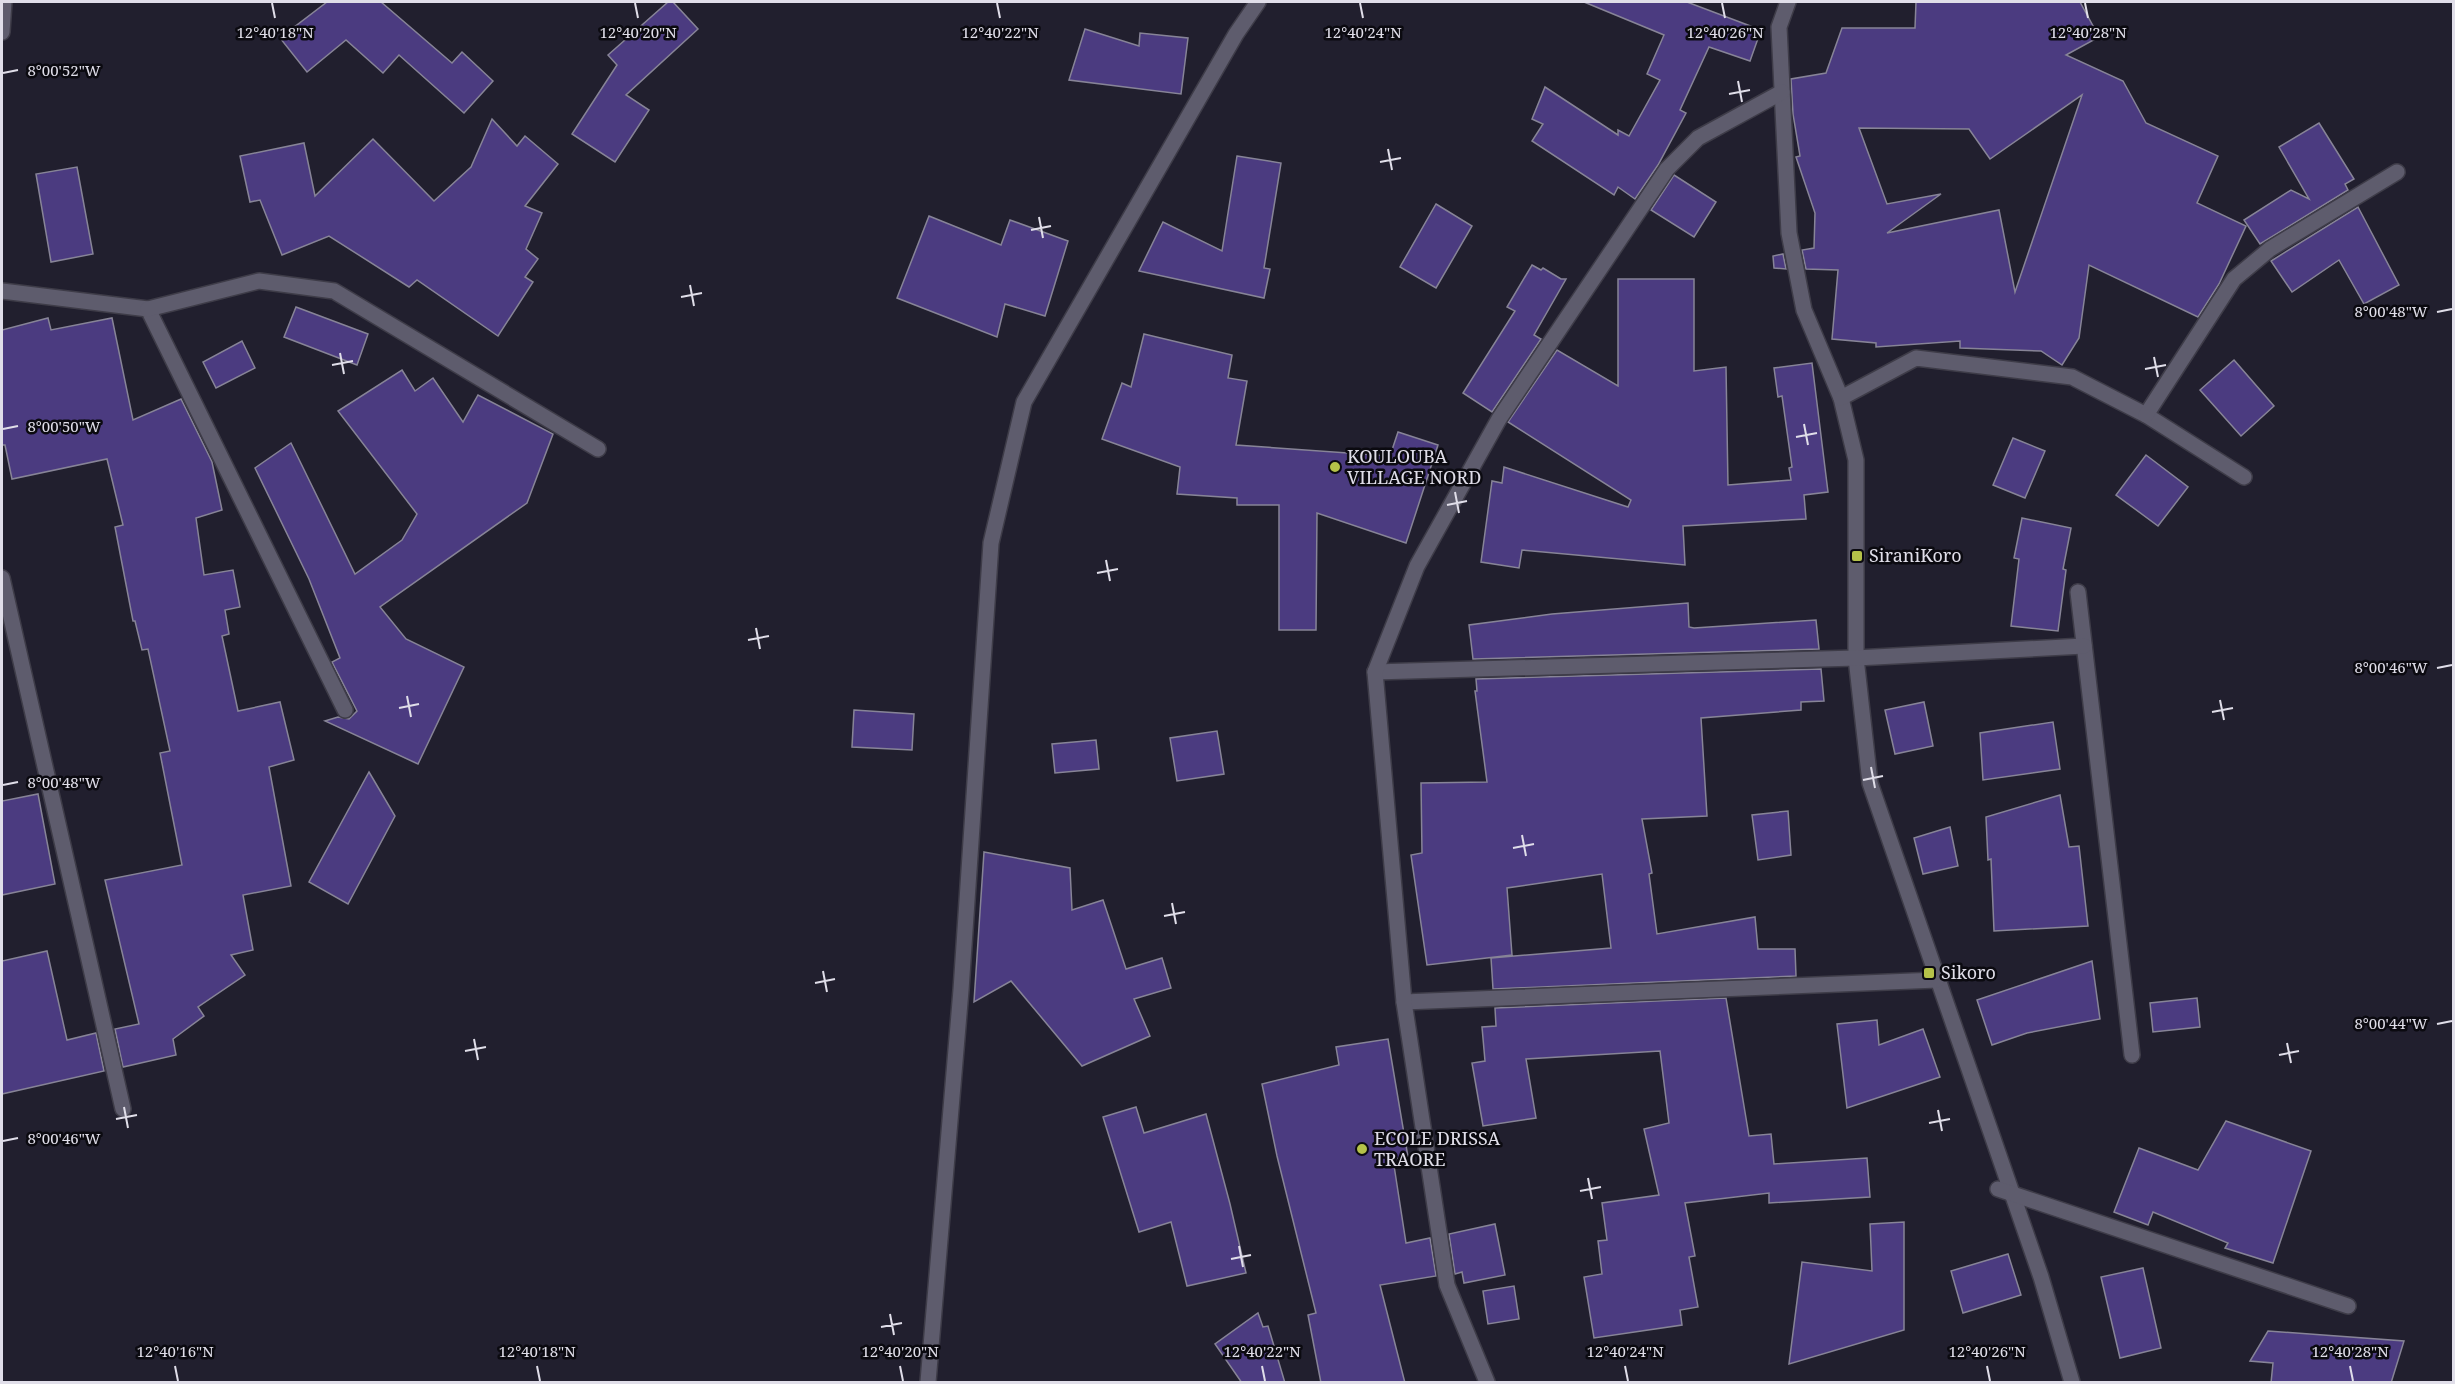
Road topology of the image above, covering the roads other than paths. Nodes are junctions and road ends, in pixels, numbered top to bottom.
1 (4, 2) edge
2 (1258, 2) edge
3 (1788, 2) edge
4 (2, 32) edge
5 (1782, 92) junction
6 (2397, 171) dead end
7 (2, 291) edge
8 (148, 309) junction
9 (1841, 398) junction
10 (2146, 415) junction
11 (598, 449) dead end
12 (2244, 477) dead end
13 (2, 578) edge
14 (2078, 592) dead end
15 (2084, 646) junction
16 (1856, 658) junction
17 (1376, 672) junction
18 (345, 710) dead end
19 (1936, 980) junction
20 (1404, 1002) junction
21 (2132, 1055) dead end
22 (123, 1109) dead end
23 (2005, 1192) junction
24 (2348, 1306) dead end
25 (928, 1383) edge
26 (1487, 1383) edge
27 (2072, 1383) edge

1 - 4 street
2 - 25 street
3 - 5 street
5 - 9 street
5 - 17 street
6 - 10 street
7 - 8 street
8 - 11 street
8 - 18 street
9 - 10 street
9 - 16 street
10 - 12 street
13 - 22 street
14 - 15 street
15 - 16 street
15 - 21 street
16 - 17 street
16 - 19 street
17 - 20 street
19 - 20 street
19 - 23 street
20 - 26 street
23 - 24 street
23 - 27 street

